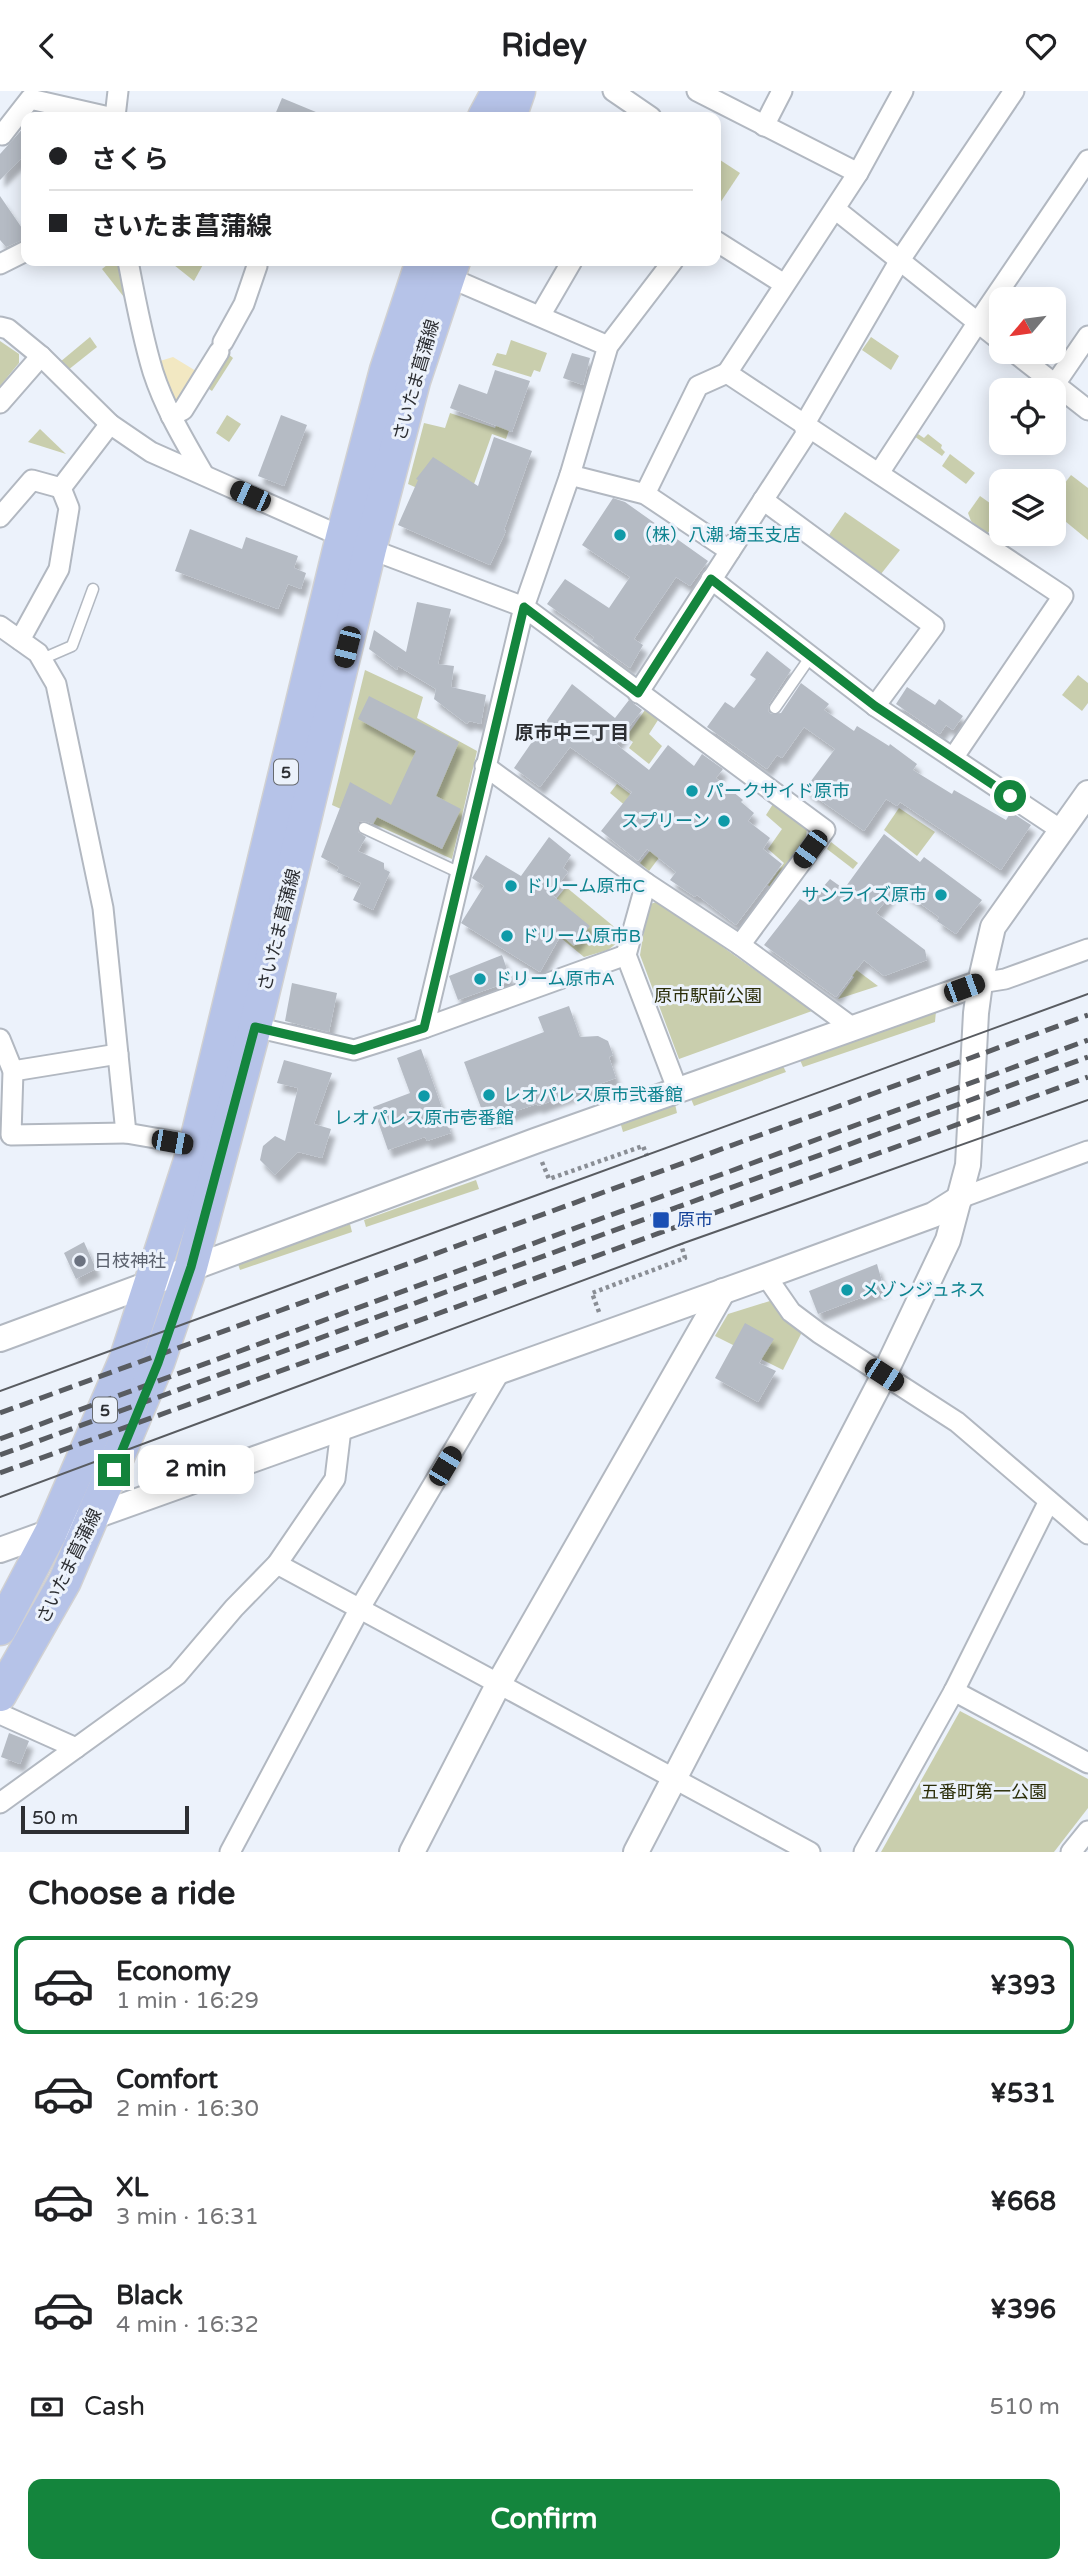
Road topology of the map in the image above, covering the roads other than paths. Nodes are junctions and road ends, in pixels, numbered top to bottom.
1 (118, 91) edge
2 (498, 91) edge
3 (519, 91) edge
4 (613, 91) edge
5 (697, 91) edge
6 (782, 91) edge
7 (903, 91) edge
8 (1014, 91) edge
9 (87, 112) edge
10 (116, 112) edge
11 (487, 112) edge
12 (512, 112) edge
13 (644, 112) edge
14 (764, 126) junction
15 (0, 133) edge
16 (1088, 160) edge
17 (858, 173) junction
18 (835, 209) junction
19 (721, 244) edge
20 (21, 254) edge
21 (900, 260) junction
22 (0, 264) edge
23 (129, 266) edge
24 (252, 266) edge
25 (441, 266) edge
26 (569, 266) edge
27 (669, 266) edge
28 (784, 284) junction
29 (540, 316) junction
30 (978, 322) junction
31 (0, 327) edge
32 (989, 331) edge
33 (1088, 336) edge
34 (608, 346) junction
35 (41, 356) junction
36 (1029, 364) edge
37 (727, 373) junction
38 (1047, 378) edge
39 (1059, 378) edge
40 (1066, 393) edge
41 (0, 403) edge
42 (1088, 410) edge
43 (171, 416) junction
44 (110, 424) junction
45 (804, 425) junction
46 (879, 473) junction
47 (204, 475) junction
48 (570, 475) junction
49 (61, 488) junction
50 (645, 494) junction
51 (764, 500) junction
52 (0, 517) edge
53 (342, 537) junction
54 (370, 549) junction
55 (730, 551) junction
56 (711, 579) junction
57 (93, 590) dead end
58 (524, 607) junction
59 (0, 626) edge
60 (20, 640) junction
61 (811, 656) junction
62 (42, 659) junction
63 (638, 693) junction
64 (875, 706) junction
65 (775, 708) dead end
66 (953, 758) junction
67 (485, 767) junction
68 (1088, 793) edge
69 (364, 828) dead end
70 (1061, 830) junction
71 (460, 873) junction
72 (646, 883) junction
73 (740, 945) junction
74 (1088, 949) edge
75 (626, 955) junction
76 (980, 983) junction
77 (255, 1027) junction
78 (424, 1028) junction
79 (853, 1028) junction
80 (0, 1038) edge
81 (118, 1054) junction
82 (13, 1071) junction
83 (678, 1091) junction
84 (126, 1133) junction
85 (195, 1145) junction
86 (1088, 1151) edge
87 (961, 1198) junction
88 (191, 1267) junction
89 (766, 1276) junction
90 (151, 1285) junction
91 (723, 1291) junction
92 (0, 1339) edge
93 (501, 1370) junction
94 (884, 1375) junction
95 (341, 1429) junction
96 (1049, 1501) junction
97 (93, 1517) junction
98 (51, 1532) junction
99 (1088, 1534) edge
100 (0, 1550) edge
101 (278, 1564) junction
102 (360, 1608) junction
103 (0, 1629) edge
104 (499, 1683) junction
105 (954, 1691) junction
106 (0, 1695) edge
107 (0, 1714) edge
108 (76, 1748) junction
109 (1088, 1763) edge
110 (673, 1777) junction
111 (0, 1803) edge
112 (1088, 1831) edge
113 (230, 1852) edge
114 (412, 1852) edge
115 (636, 1852) edge
116 (810, 1852) edge
117 (864, 1852) edge
118 (1072, 1852) edge

1 - 10 street
2 - 11 main road
3 - 12 main road
4 - 13 street
5 - 14 street
6 - 14 street
7 - 17 street
8 - 21 street
9 - 15 street
14 - 17 street
16 - 30 street
17 - 18 street
18 - 21 street
18 - 28 street
19 - 28 street
20 - 22 street
21 - 30 street
21 - 45 street
23 - 43 street
24 - 43 street
25 - 29 street
25 - 53 main road, さいたま菖蒲線 / 5
25 - 54 main road, さいたま菖蒲線 / 5
26 - 29 street
27 - 34 street
28 - 37 street
29 - 34 street
30 - 32 street
30 - 46 street
31 - 35 street
33 - 39 street
34 - 48 street
35 - 41 street
35 - 44 street
36 - 38 street
37 - 45 street
37 - 50 street
40 - 42 street
43 - 47 street
44 - 47 street
44 - 49 street
45 - 46 street
45 - 51 street
46 - 66 street
47 - 53 street
48 - 50 street
48 - 58 street
49 - 52 street
49 - 60 street
50 - 55 street
51 - 55 street
51 - 64 street
53 - 54 street
53 - 85 main road, さいたま菖蒲線 / 5
54 - 58 street
54 - 77 main road, さいたま菖蒲線 / 5
55 - 56 street
56 - 61 street
56 - 63 street
57 - 62 lane
58 - 63 street
58 - 67 street
59 - 60 street
60 - 62 street
61 - 64 street
61 - 65 lane
62 - 81 street
63 - 73 street
64 - 66 street
66 - 70 street
67 - 71 street
67 - 72 street
68 - 70 street
69 - 71 lane
70 - 76 street
71 - 78 street
72 - 73 street
72 - 75 street
73 - 79 street
74 - 76 street
75 - 78 street
75 - 83 street
76 - 79 street
76 - 87 street
77 - 78 street
77 - 88 main road, さいたま菖蒲線 / 5
79 - 83 street
80 - 82 street
81 - 82 street
81 - 84 street
82 - 84 street
83 - 88 street
84 - 85 street
85 - 90 main road, さいたま菖蒲線 / 5
86 - 87 street
87 - 89 street
87 - 94 street
88 - 90 street
88 - 97 main road, さいたま菖蒲線 / 5
89 - 91 street
89 - 94 street
90 - 92 street
90 - 98 main road, さいたま菖蒲線 / 5
91 - 93 street
91 - 104 street
93 - 95 street
93 - 102 street
94 - 96 street
94 - 110 street
95 - 97 street
95 - 101 street
96 - 99 street
96 - 105 street
97 - 98 street
97 - 106 main road, さいたま菖蒲線 / 5
98 - 100 street
98 - 103 main road, さいたま菖蒲線 / 5
101 - 102 street
101 - 108 street
102 - 104 street
102 - 113 street
104 - 110 street
104 - 114 street
105 - 109 street
105 - 117 street
107 - 108 street
108 - 111 street
110 - 115 street
110 - 116 street
112 - 118 street

